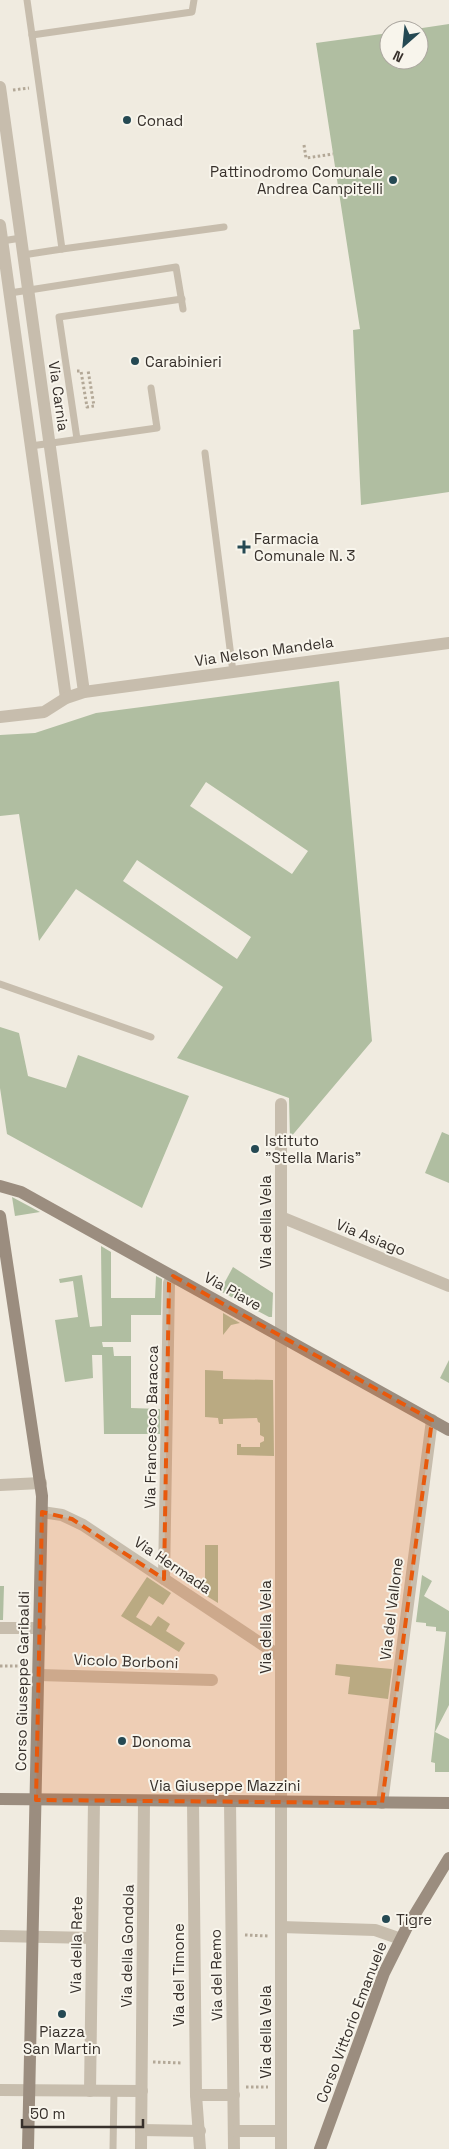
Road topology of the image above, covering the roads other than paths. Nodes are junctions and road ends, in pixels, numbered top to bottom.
1 (27, 0) edge
2 (194, 0) edge
3 (32, 35) junction
4 (6, 89) edge
5 (2, 115) edge
6 (0, 225) edge
7 (224, 227) dead end
8 (21, 238) junction
9 (2, 241) junction
10 (62, 249) junction
11 (23, 255) junction
12 (28, 290) junction
13 (10, 293) junction
14 (182, 299) junction
15 (183, 309) dead end
16 (151, 388) dead end
17 (77, 439) junction
18 (49, 443) junction
19 (31, 446) junction
20 (205, 453) dead end
21 (65, 557) junction
22 (47, 559) junction
23 (449, 643) edge
24 (233, 672) junction
25 (84, 692) junction
26 (66, 698) junction
27 (0, 717) edge
28 (0, 984) edge
29 (151, 1037) dead end
30 (281, 1104) dead end
31 (0, 1186) edge
32 (0, 1216) edge
33 (281, 1217) junction
34 (173, 1276) junction
35 (449, 1286) edge
36 (281, 1336) junction
37 (432, 1420) junction
38 (449, 1430) edge
39 (41, 1483) junction
40 (0, 1485) edge
41 (42, 1512) junction
42 (164, 1579) junction
43 (0, 1628) edge
44 (40, 1628) junction
45 (281, 1657) junction
46 (39, 1675) junction
47 (212, 1680) dead end
48 (0, 1799) edge
49 (36, 1800) junction
50 (94, 1800) junction
51 (144, 1801) junction
52 (193, 1801) junction
53 (230, 1801) junction
54 (281, 1802) junction
55 (382, 1803) junction
56 (449, 1803) edge
57 (449, 1858) edge
58 (281, 1932) junction
59 (0, 1936) edge
60 (33, 1936) junction
61 (92, 1938) junction
62 (400, 1939) junction
63 (0, 2090) edge
64 (234, 2090) junction
65 (30, 2091) junction
66 (90, 2091) junction
67 (114, 2091) junction
68 (142, 2092) junction
69 (196, 2095) junction
70 (142, 2130) junction
71 (200, 2131) junction
72 (234, 2131) junction
73 (281, 2131) junction
74 (28, 2149) edge
75 (113, 2149) edge
76 (141, 2149) edge
77 (200, 2149) edge
78 (234, 2149) edge
79 (281, 2149) edge
80 (320, 2149) edge

1 - 3 lane
2 - 3 lane
3 - 10 lane
4 - 5 street, Via Carnia
5 - 8 street, Via Carnia
6 - 9 street
7 - 10 lane
8 - 9 lane
8 - 11 street, Via Carnia
9 - 13 street
10 - 11 lane
11 - 12 street, Via Carnia
12 - 13 lane
12 - 14 lane
12 - 18 street, Via Carnia
13 - 19 street
14 - 15 lane
14 - 17 lane
16 - 17 lane
17 - 18 lane
18 - 19 lane
18 - 21 street, Via Carnia
19 - 22 street
20 - 24 lane
21 - 22 lane
21 - 25 street, Via Carnia
22 - 26 street
23 - 24 street, Via Nelson Mandela
24 - 25 street, Via Nelson Mandela
25 - 26 street
26 - 27 street
28 - 29 lane
30 - 33 street, Via della Vela
31 - 34 street, Via Piave
32 - 39 street, Corso Giuseppe Garibaldi
33 - 35 street, Via Asiago
33 - 36 street, Via della Vela
34 - 36 street, Via Piave
34 - 42 street, Via Francesco Baracca
36 - 37 street, Via Piave
36 - 45 street, Via della Vela
37 - 38 street, Via Piave
37 - 55 street, Via del Vallone
39 - 40 street
39 - 41 street, Corso Giuseppe Garibaldi
41 - 42 street, Via Hermada
41 - 44 street, Corso Giuseppe Garibaldi
42 - 45 street, Via Hermada
43 - 44 street
44 - 46 street, Corso Giuseppe Garibaldi
45 - 54 street, Via della Vela
46 - 47 street, Vicolo Borboni
46 - 49 street, Corso Giuseppe Garibaldi
48 - 49 street, Via Giuseppe Mazzini
49 - 50 street, Via Giuseppe Mazzini
49 - 60 street, Corso Giuseppe Garibaldi
50 - 51 street, Via Giuseppe Mazzini
50 - 61 street, Via della Rete
51 - 52 street, Via Giuseppe Mazzini
51 - 68 street, Via della Gondola
52 - 53 street, Via Giuseppe Mazzini
52 - 69 street, Via del Timone
53 - 54 street, Via Giuseppe Mazzini
53 - 64 street, Via del Remo
54 - 55 street, Via Giuseppe Mazzini
54 - 58 street, Via della Vela
55 - 56 street, Via Giuseppe Mazzini
57 - 62 street, Corso Vittorio Emanuele
58 - 62 street
58 - 73 street, Via della Vela
59 - 60 street
60 - 61 street
60 - 65 street, Corso Giuseppe Garibaldi
61 - 66 street, Via della Rete
62 - 80 street, Corso Vittorio Emanuele
63 - 65 street
64 - 69 street
64 - 72 street, Via del Remo
65 - 66 street
65 - 74 street, Corso Giuseppe Garibaldi
66 - 67 street
67 - 68 street
67 - 75 lane
68 - 70 street, Via della Gondola
69 - 71 street, Via del Timone
70 - 71 street
70 - 76 street, Via della Gondola
71 - 77 street, Via del Timone
72 - 73 street
72 - 78 street, Via del Remo
73 - 79 street, Via della Vela

